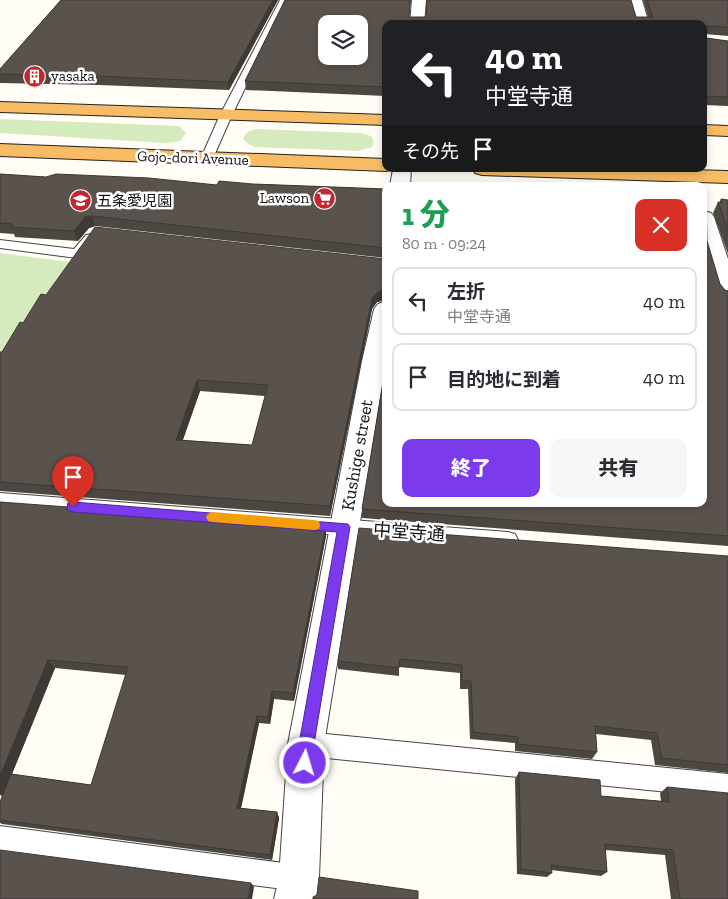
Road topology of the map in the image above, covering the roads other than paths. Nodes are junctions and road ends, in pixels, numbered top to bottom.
1 (284, 0) edge
2 (419, 0) edge
3 (635, 0) edge
4 (417, 20) edge
5 (641, 20) edge
6 (0, 107) edge
7 (226, 115) junction
8 (382, 120) edge
9 (707, 130) edge
10 (728, 131) edge
11 (0, 150) edge
12 (207, 158) junction
13 (382, 165) edge
14 (535, 172) edge
15 (728, 177) edge
16 (693, 181) edge
17 (707, 227) edge
18 (105, 233) edge
19 (0, 244) edge
20 (728, 294) edge
21 (382, 334) edge
22 (0, 502) edge
23 (344, 527) junction
24 (521, 541) edge
25 (306, 744) junction
26 (728, 786) edge
27 (0, 839) edge
28 (297, 888) edge

1 - 7 lane
2 - 4 street
3 - 5 street
6 - 7 highway
7 - 8 highway
7 - 12 lane
9 - 10 highway
11 - 12 highway, Gojo-dori Avenue
12 - 13 highway, Gojo-dori Avenue
14 - 16 highway
15 - 16 highway
17 - 20 street
18 - 19 lane
21 - 23 street, Kushige street
22 - 23 lane, 中堂寺通
23 - 24 lane, 中堂寺通
23 - 25 street, Kushige street
25 - 26 lane
25 - 28 street, Kushige street
27 - 28 lane

